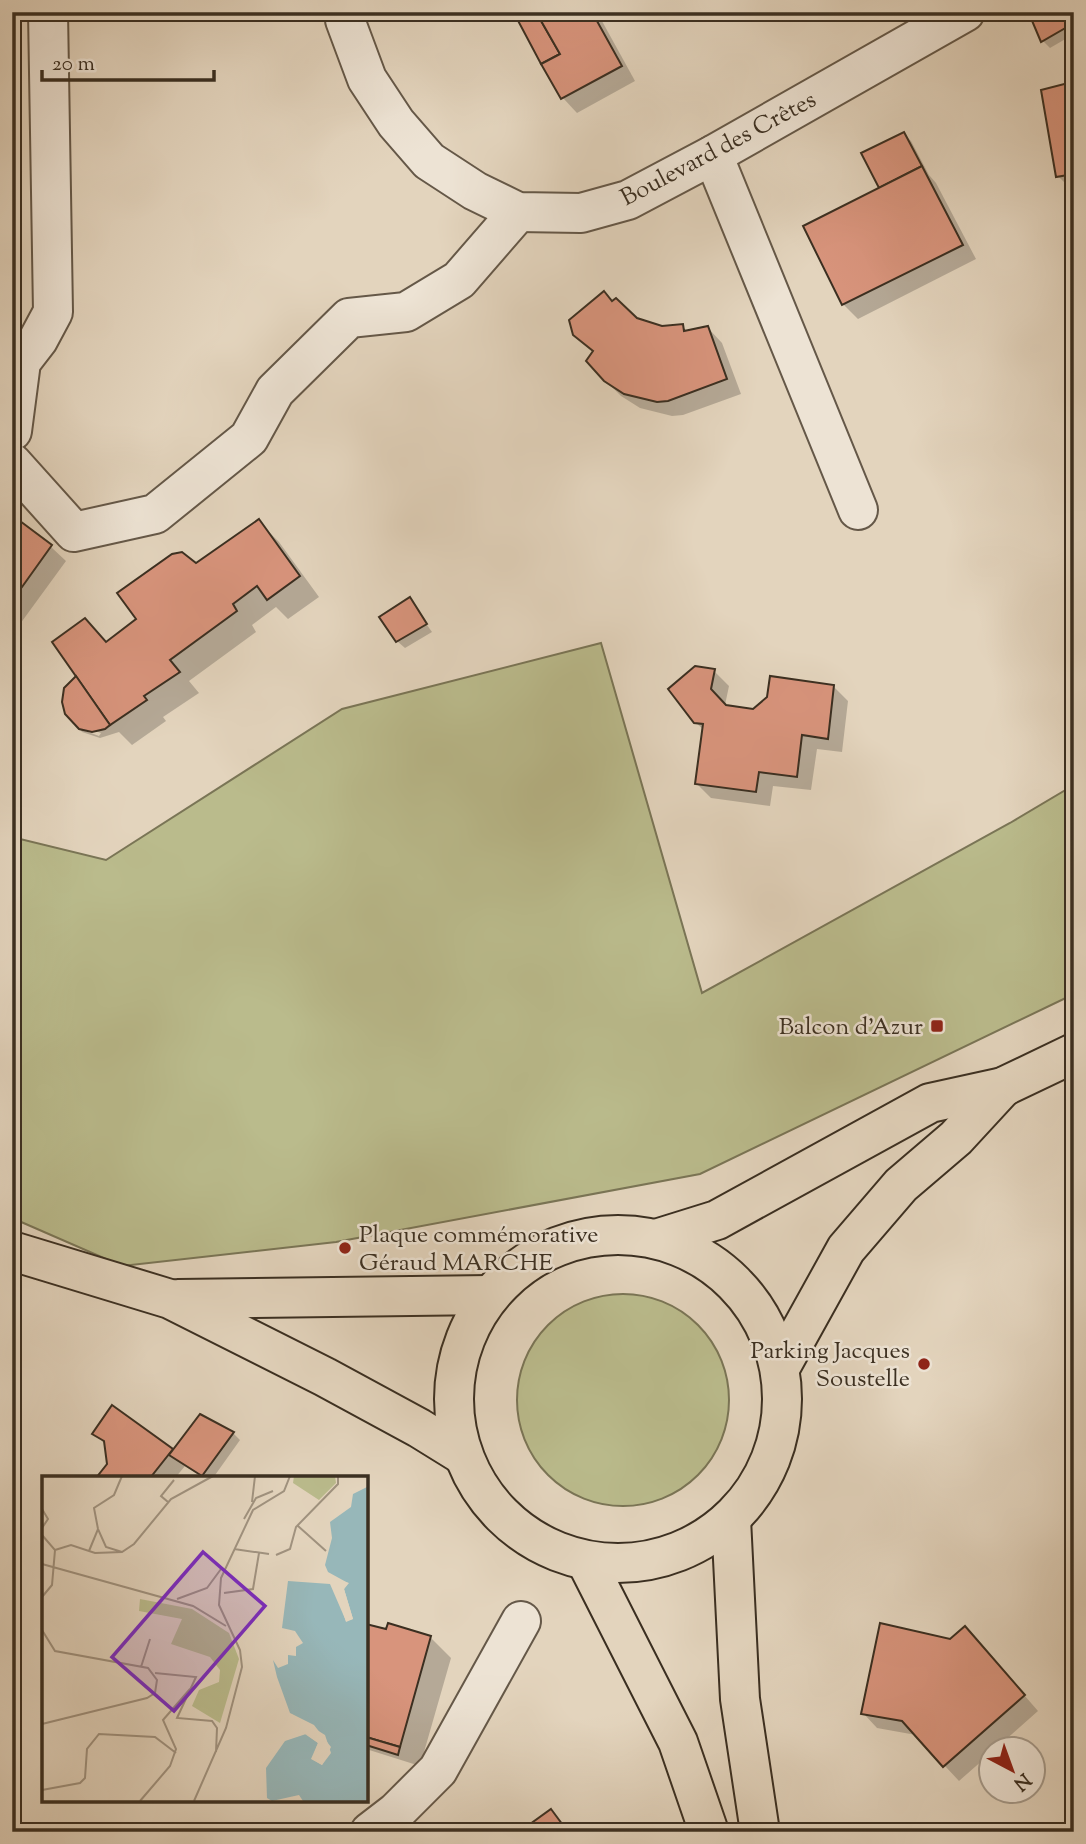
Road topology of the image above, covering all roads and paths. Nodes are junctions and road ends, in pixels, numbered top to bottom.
1 (48, 12) edge
2 (346, 12) edge
3 (965, 12) edge
4 (713, 155) junction
5 (518, 212) junction
6 (17, 360) edge
7 (12, 431) edge
8 (12, 463) edge
9 (858, 510) dead end
10 (1074, 1053) edge
11 (1003, 1087) junction
12 (656, 1239) junction
13 (12, 1251) edge
14 (491, 1295) junction
15 (170, 1299) junction
16 (780, 1368) junction
17 (461, 1454) junction
18 (731, 1519) junction
19 (586, 1561) junction
20 (521, 1621) dead end
21 (370, 1832) edge
22 (709, 1832) edge
23 (760, 1832) edge

1 - 6 street
2 - 5 street, Boulevard des Crêtes
3 - 4 street, Boulevard des Crêtes
4 - 5 street, Boulevard des Crêtes
4 - 9 street
5 - 8 street
6 - 7 street
10 - 11 main road
11 - 12 main road
11 - 16 main road
12 - 14 main road
12 - 16 main road
13 - 15 main road
14 - 15 main road
14 - 17 main road
15 - 17 main road
16 - 18 main road
17 - 19 main road
18 - 19 main road
18 - 23 main road
19 - 22 main road
20 - 21 street

